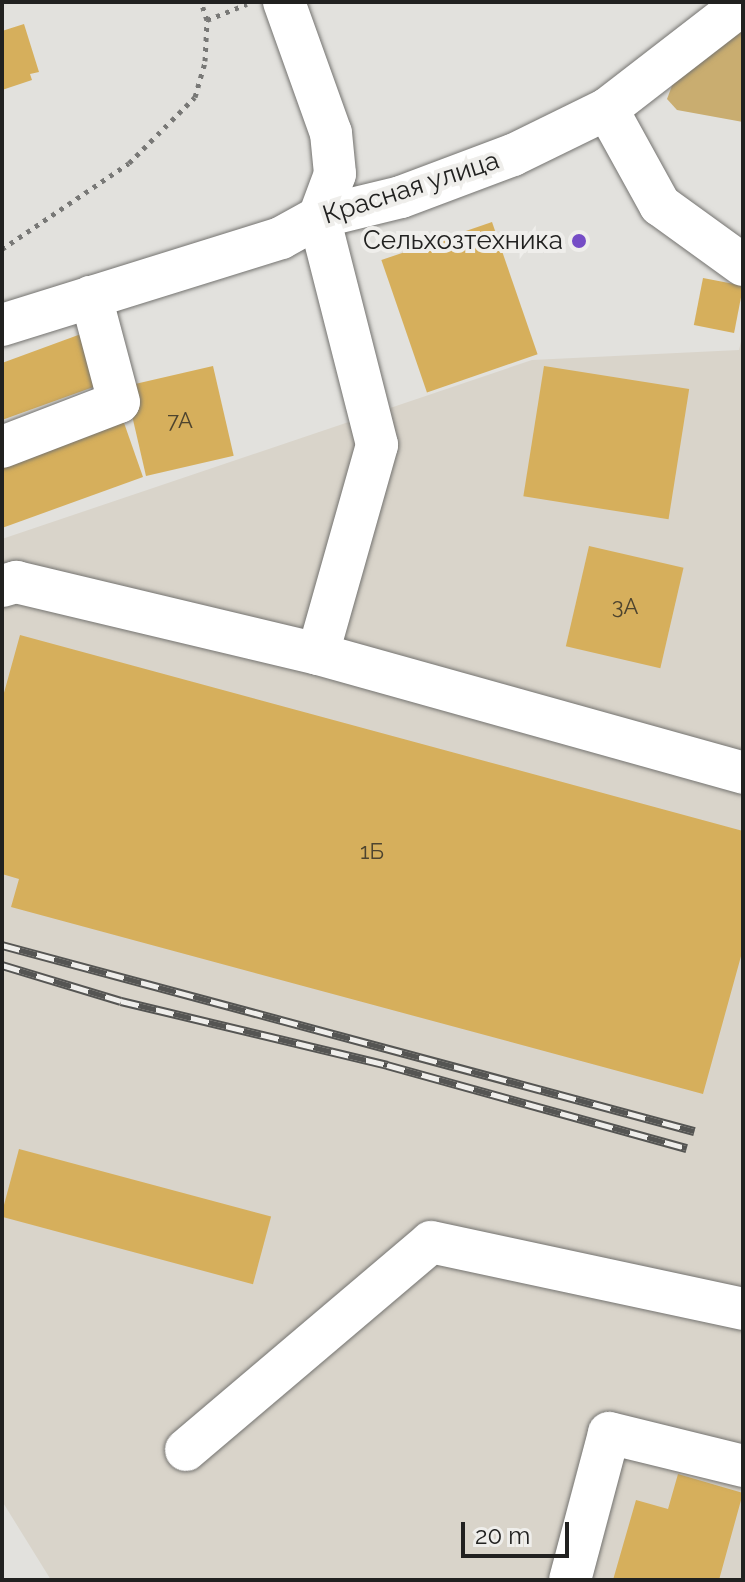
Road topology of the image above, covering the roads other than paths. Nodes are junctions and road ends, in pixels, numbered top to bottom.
1 (284, 2) edge
2 (743, 4) edge
3 (607, 109) junction
4 (319, 217) junction
5 (743, 265) edge
6 (91, 297) junction
7 (2, 325) edge
8 (2, 447) edge
9 (2, 586) edge
10 (318, 654) junction
11 (743, 773) edge
12 (743, 1309) edge
13 (186, 1450) dead end
14 (743, 1466) edge
15 (570, 1580) edge

1 - 4 street
2 - 3 street, Красная улица
3 - 4 street, Красная улица
3 - 5 street
4 - 6 street, Красная улица
4 - 10 street
6 - 7 street, Красная улица
6 - 8 street
9 - 10 street
10 - 11 street
12 - 13 street
14 - 15 street

